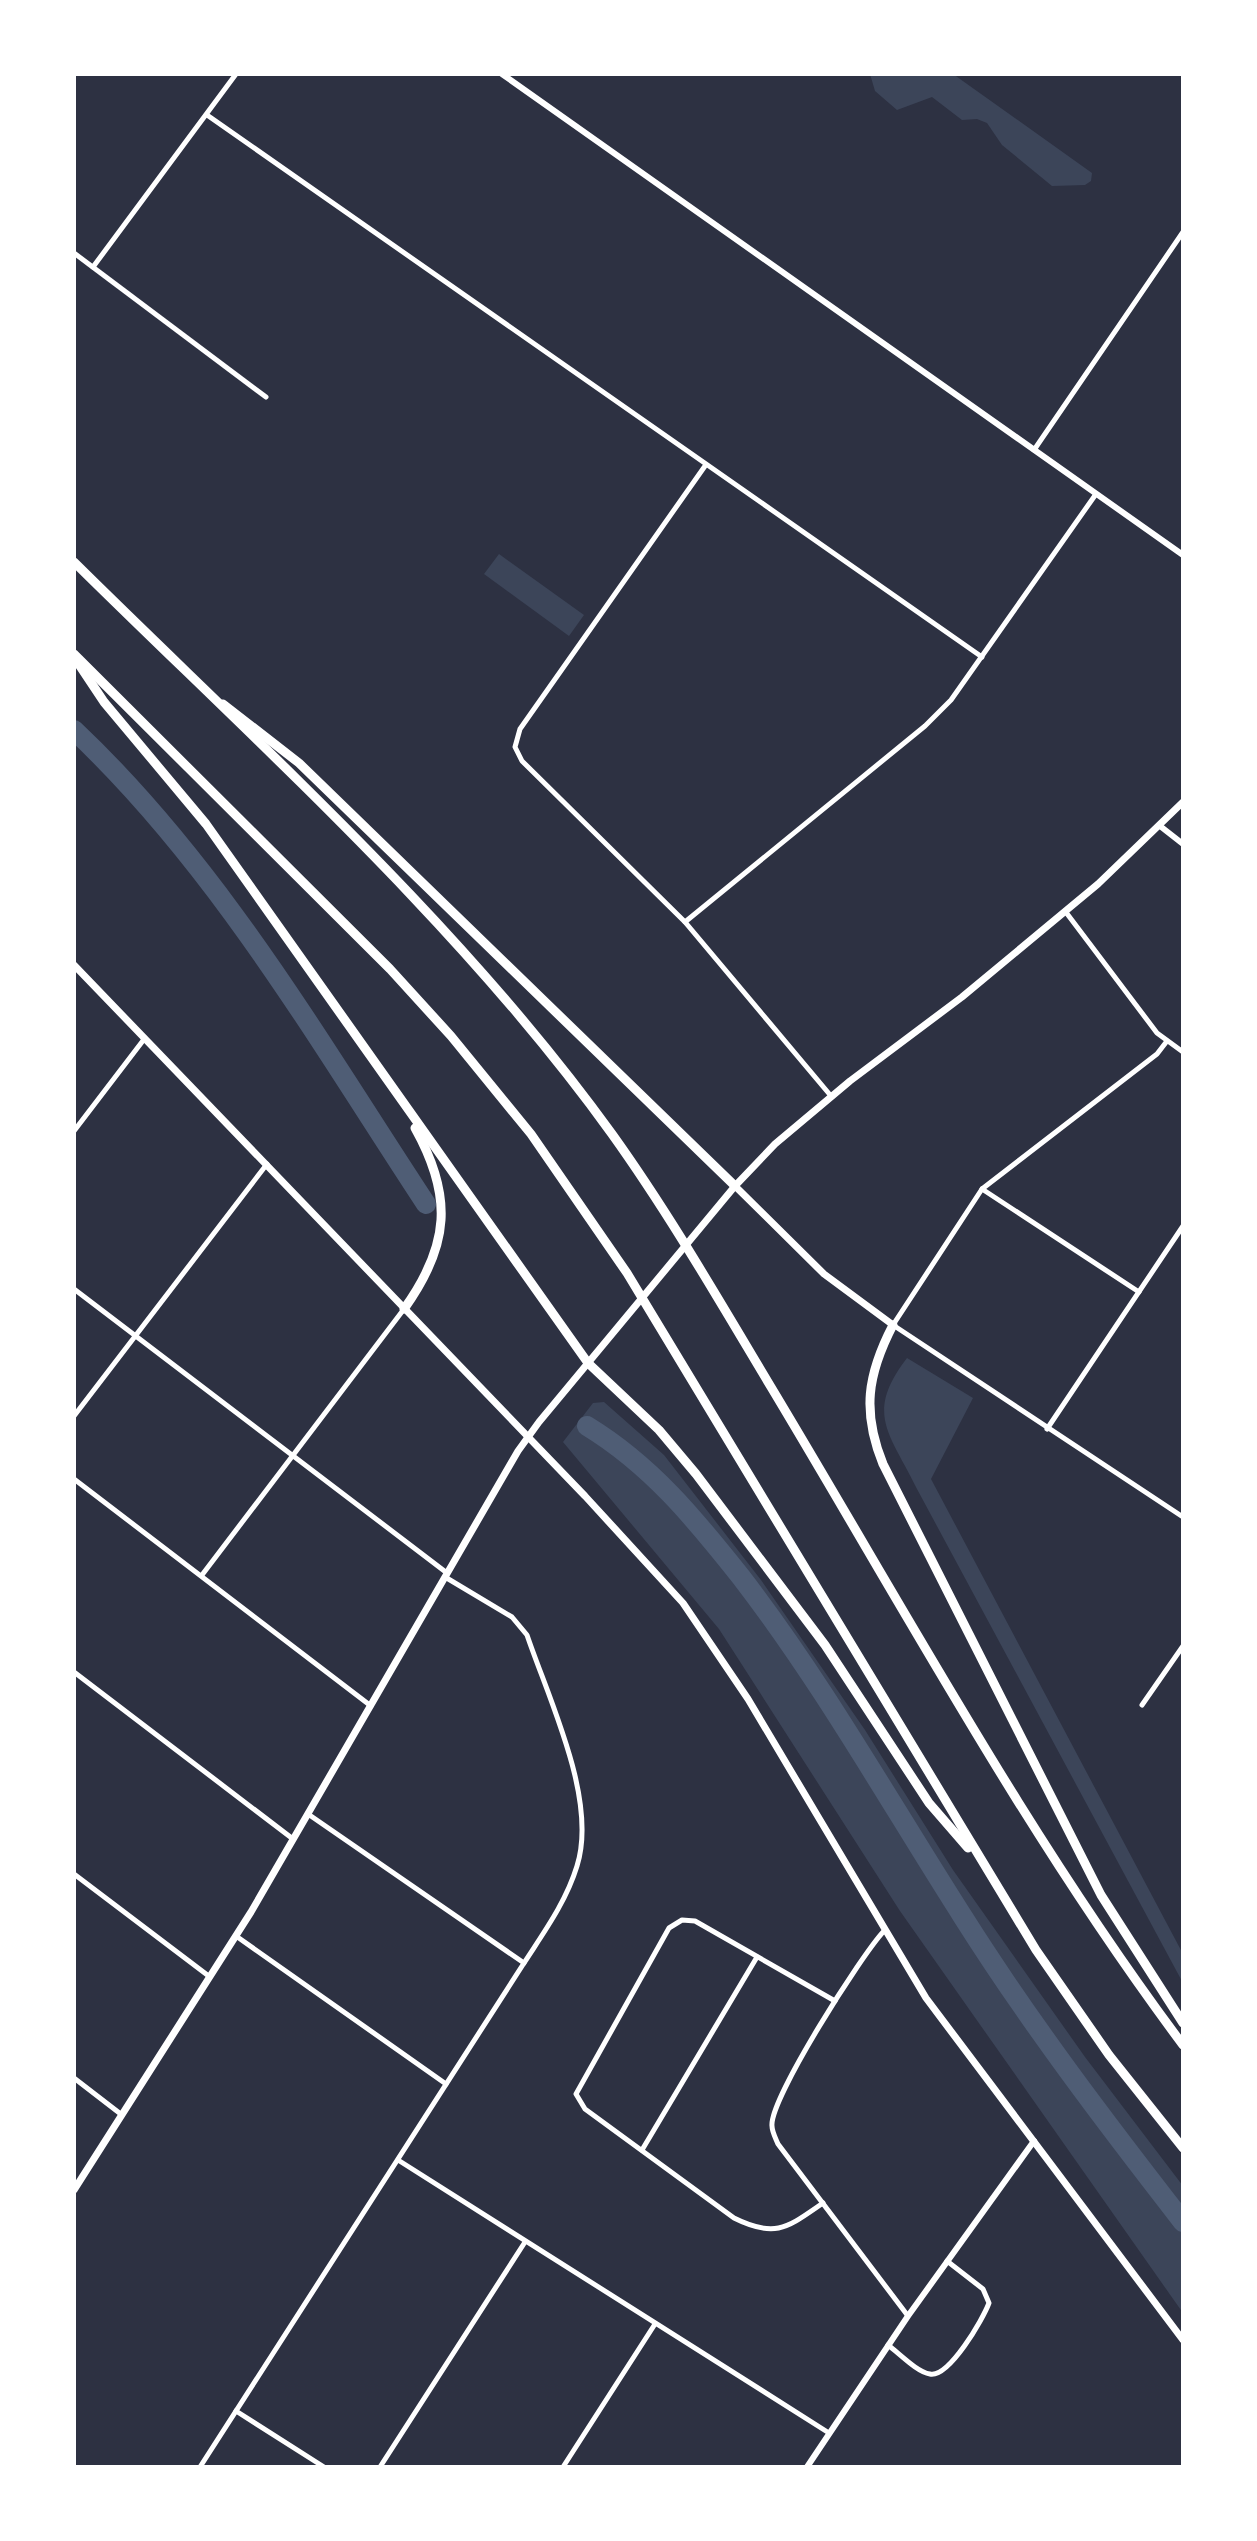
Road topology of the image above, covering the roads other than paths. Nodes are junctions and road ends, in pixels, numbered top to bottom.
1 (236, 74) edge
2 (502, 74) edge
3 (207, 115) junction
4 (1183, 232) edge
5 (74, 253) edge
6 (93, 267) junction
7 (266, 397) dead end
8 (1034, 450) junction
9 (705, 466) junction
10 (1096, 494) junction
11 (1183, 555) edge
12 (74, 562) edge
13 (74, 656) edge
14 (982, 657) junction
15 (204, 691) junction
16 (1183, 802) edge
17 (1160, 826) junction
18 (1183, 844) edge
19 (1065, 911) junction
20 (685, 922) junction
21 (74, 965) edge
22 (145, 1038) junction
23 (1167, 1041) junction
24 (1183, 1052) edge
25 (390, 1083) junction
26 (831, 1096) junction
27 (74, 1131) edge
28 (267, 1164) junction
29 (735, 1186) junction
30 (982, 1189) junction
31 (1183, 1226) edge
32 (74, 1289) edge
33 (1139, 1292) junction
34 (404, 1309) junction
35 (893, 1325) junction
36 (135, 1335) junction
37 (588, 1363) junction
38 (74, 1416) edge
39 (1047, 1429) junction
40 (528, 1436) junction
41 (294, 1455) junction
42 (74, 1479) edge
43 (1183, 1517) edge
44 (202, 1575) junction
45 (446, 1575) junction
46 (1183, 1646) edge
47 (74, 1672) edge
48 (1142, 1705) dead end
49 (371, 1706) junction
50 (308, 1814) junction
51 (293, 1839) junction
52 (978, 1858) junction
53 (74, 1874) edge
54 (884, 1931) junction
55 (236, 1936) junction
56 (757, 1957) junction
57 (524, 1963) junction
58 (210, 1977) junction
59 (835, 2001) junction
60 (1183, 2023) edge
61 (1183, 2045) edge
62 (74, 2078) edge
63 (446, 2084) junction
64 (122, 2115) junction
65 (1034, 2141) junction
66 (1183, 2148) edge
67 (642, 2150) junction
68 (398, 2160) junction
69 (74, 2190) edge
70 (823, 2203) junction
71 (525, 2242) junction
72 (947, 2261) junction
73 (908, 2316) junction
74 (655, 2324) junction
75 (1183, 2340) edge
76 (888, 2345) junction
77 (236, 2411) junction
78 (829, 2433) junction
79 (200, 2467) edge
80 (324, 2467) edge
81 (380, 2467) edge
82 (563, 2467) edge
83 (807, 2467) edge

1 - 3 street
2 - 8 street
3 - 6 street
3 - 9 street
4 - 8 street
5 - 6 street
6 - 7 street
8 - 10 street
9 - 14 street
9 - 20 street
10 - 11 street
10 - 14 street
12 - 15 highway
13 - 25 highway
13 - 52 highway
14 - 20 street
15 - 29 highway
15 - 61 highway
16 - 17 main road
17 - 18 street
17 - 19 main road
19 - 23 street
19 - 26 main road
20 - 26 street
21 - 22 main road
22 - 27 street
22 - 28 main road
23 - 24 street
23 - 30 street
25 - 34 highway
25 - 37 highway
26 - 29 main road
28 - 34 main road
28 - 36 street
29 - 35 main road
29 - 37 main road
30 - 33 street
30 - 35 street
31 - 33 street
32 - 36 street
33 - 39 street
34 - 40 main road
34 - 41 street
35 - 39 street
35 - 60 highway
36 - 38 street
36 - 41 street
37 - 40 main road
37 - 52 highway
39 - 43 street
40 - 45 main road
40 - 54 main road
41 - 44 street
41 - 45 street
42 - 44 street
44 - 49 street
45 - 49 main road
45 - 57 street
46 - 48 street
47 - 51 street
49 - 50 main road
50 - 51 main road
50 - 57 street
51 - 55 main road
52 - 66 highway
53 - 58 street
54 - 59 street
54 - 65 main road
55 - 58 main road
55 - 63 street
56 - 59 street
56 - 67 street
56 - 67 street
57 - 63 street
58 - 64 main road
59 - 70 street
62 - 64 street
63 - 68 street
64 - 69 main road
65 - 72 street
65 - 75 main road
67 - 70 street
68 - 71 street
68 - 77 street
70 - 73 street
71 - 74 street
71 - 81 street
72 - 73 street
72 - 76 street
73 - 76 street
74 - 78 street
74 - 82 street
76 - 78 street
77 - 79 street
77 - 80 street
78 - 83 street

